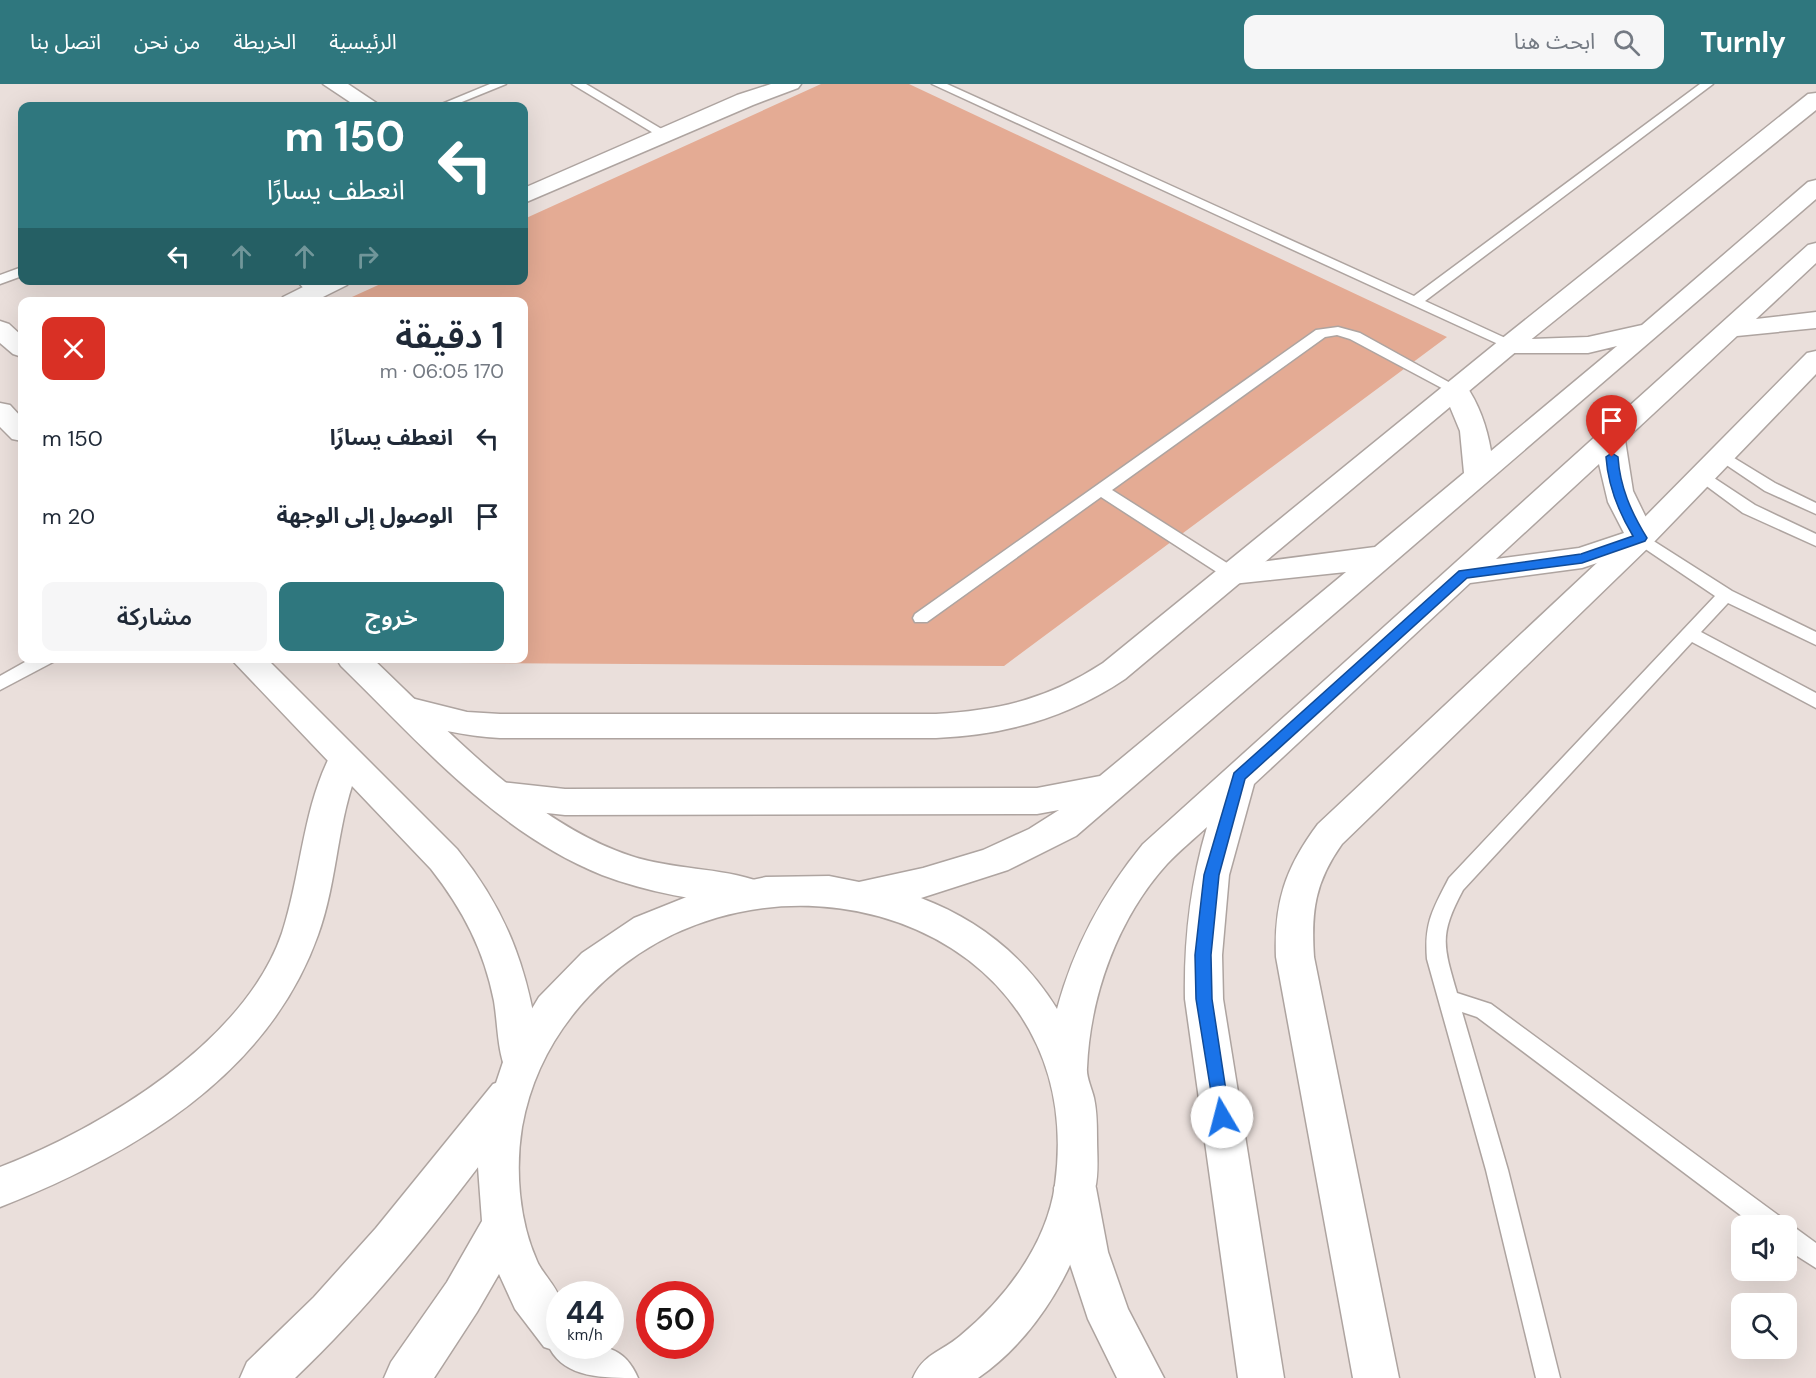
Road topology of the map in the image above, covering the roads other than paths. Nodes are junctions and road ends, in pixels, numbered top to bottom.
1 (333, 84) edge
2 (500, 84) edge
3 (578, 84) edge
4 (772, 84) edge
5 (791, 84) edge
6 (938, 84) edge
7 (1707, 84) edge
8 (1816, 99) edge
9 (745, 100) junction
10 (363, 102) edge
11 (453, 102) edge
12 (664, 134) junction
13 (1816, 187) edge
14 (528, 193) edge
15 (1816, 250) edge
16 (18, 273) edge
17 (0, 280) edge
18 (322, 285) edge
19 (303, 291) edge
20 (1415, 302) junction
21 (1816, 320) edge
22 (0, 329) edge
23 (1654, 329) junction
24 (1731, 329) junction
25 (1509, 345) junction
26 (18, 346) edge
27 (1816, 360) edge
28 (1456, 390) junction
29 (0, 411) edge
30 (18, 430) edge
31 (1611, 439) junction
32 (1711, 465) junction
33 (1478, 475) junction
34 (1101, 490) junction
35 (1816, 509) edge
36 (1641, 538) junction
37 (1816, 541) edge
38 (1385, 556) junction
39 (1232, 574) junction
40 (1463, 574) junction
41 (1726, 595) junction
42 (921, 618) dead end
43 (1690, 634) junction
44 (1816, 639) edge
45 (38, 663) edge
46 (251, 663) edge
47 (357, 663) edge
48 (0, 684) edge
49 (1816, 701) edge
50 (407, 709) junction
51 (345, 759) junction
52 (1239, 777) junction
53 (1111, 786) junction
54 (500, 795) junction
55 (748, 892) junction
56 (862, 894) junction
57 (1448, 1001) junction
58 (1067, 1070) junction
59 (514, 1079) junction
60 (0, 1187) edge
61 (1075, 1187) junction
62 (1759, 1215) edge
63 (503, 1226) junction
64 (1797, 1243) edge
65 (1816, 1257) edge
66 (546, 1313) edge
67 (589, 1359) edge
68 (263, 1378) edge
69 (408, 1378) edge
70 (615, 1378) edge
71 (936, 1378) edge
72 (1141, 1378) edge
73 (1261, 1378) edge
74 (1376, 1378) edge
75 (1548, 1378) edge

1 - 10 main road
2 - 11 lane
3 - 12 lane
4 - 9 main road
5 - 9 main road
6 - 20 lane
7 - 20 lane
8 - 25 main road
9 - 12 main road
12 - 14 main road
13 - 23 main road
15 - 24 main road
16 - 17 lane
18 - 19 main road
20 - 25 lane
21 - 24 main road
22 - 26 main road
23 - 25 main road
23 - 33 main road
24 - 31 main road
25 - 28 main road
27 - 32 main road
28 - 33 main road
28 - 34 lane
28 - 39 main road
29 - 30 main road
31 - 36 main road
31 - 40 main road
32 - 35 lane
32 - 36 main road
32 - 37 lane
33 - 38 main road
34 - 39 lane
34 - 42 lane
36 - 40 main road
36 - 41 lane
36 - 74 main road
38 - 39 main road
38 - 53 main road
39 - 50 main road
40 - 52 main road
41 - 43 lane
41 - 44 lane
43 - 49 lane
43 - 57 lane
45 - 48 lane
46 - 51 main road
47 - 50 main road
50 - 54 main road
51 - 59 main road
51 - 60 main road
52 - 58 main road
52 - 73 main road
53 - 54 main road
53 - 56 main road
54 - 55 main road
55 - 56 main road
55 - 59 main road
56 - 58 main road
57 - 62 lane
57 - 75 lane
58 - 61 main road
59 - 63 main road
59 - 68 main road
61 - 71 main road
61 - 72 main road
63 - 66 main road
63 - 69 main road
64 - 65 lane
67 - 70 main road

